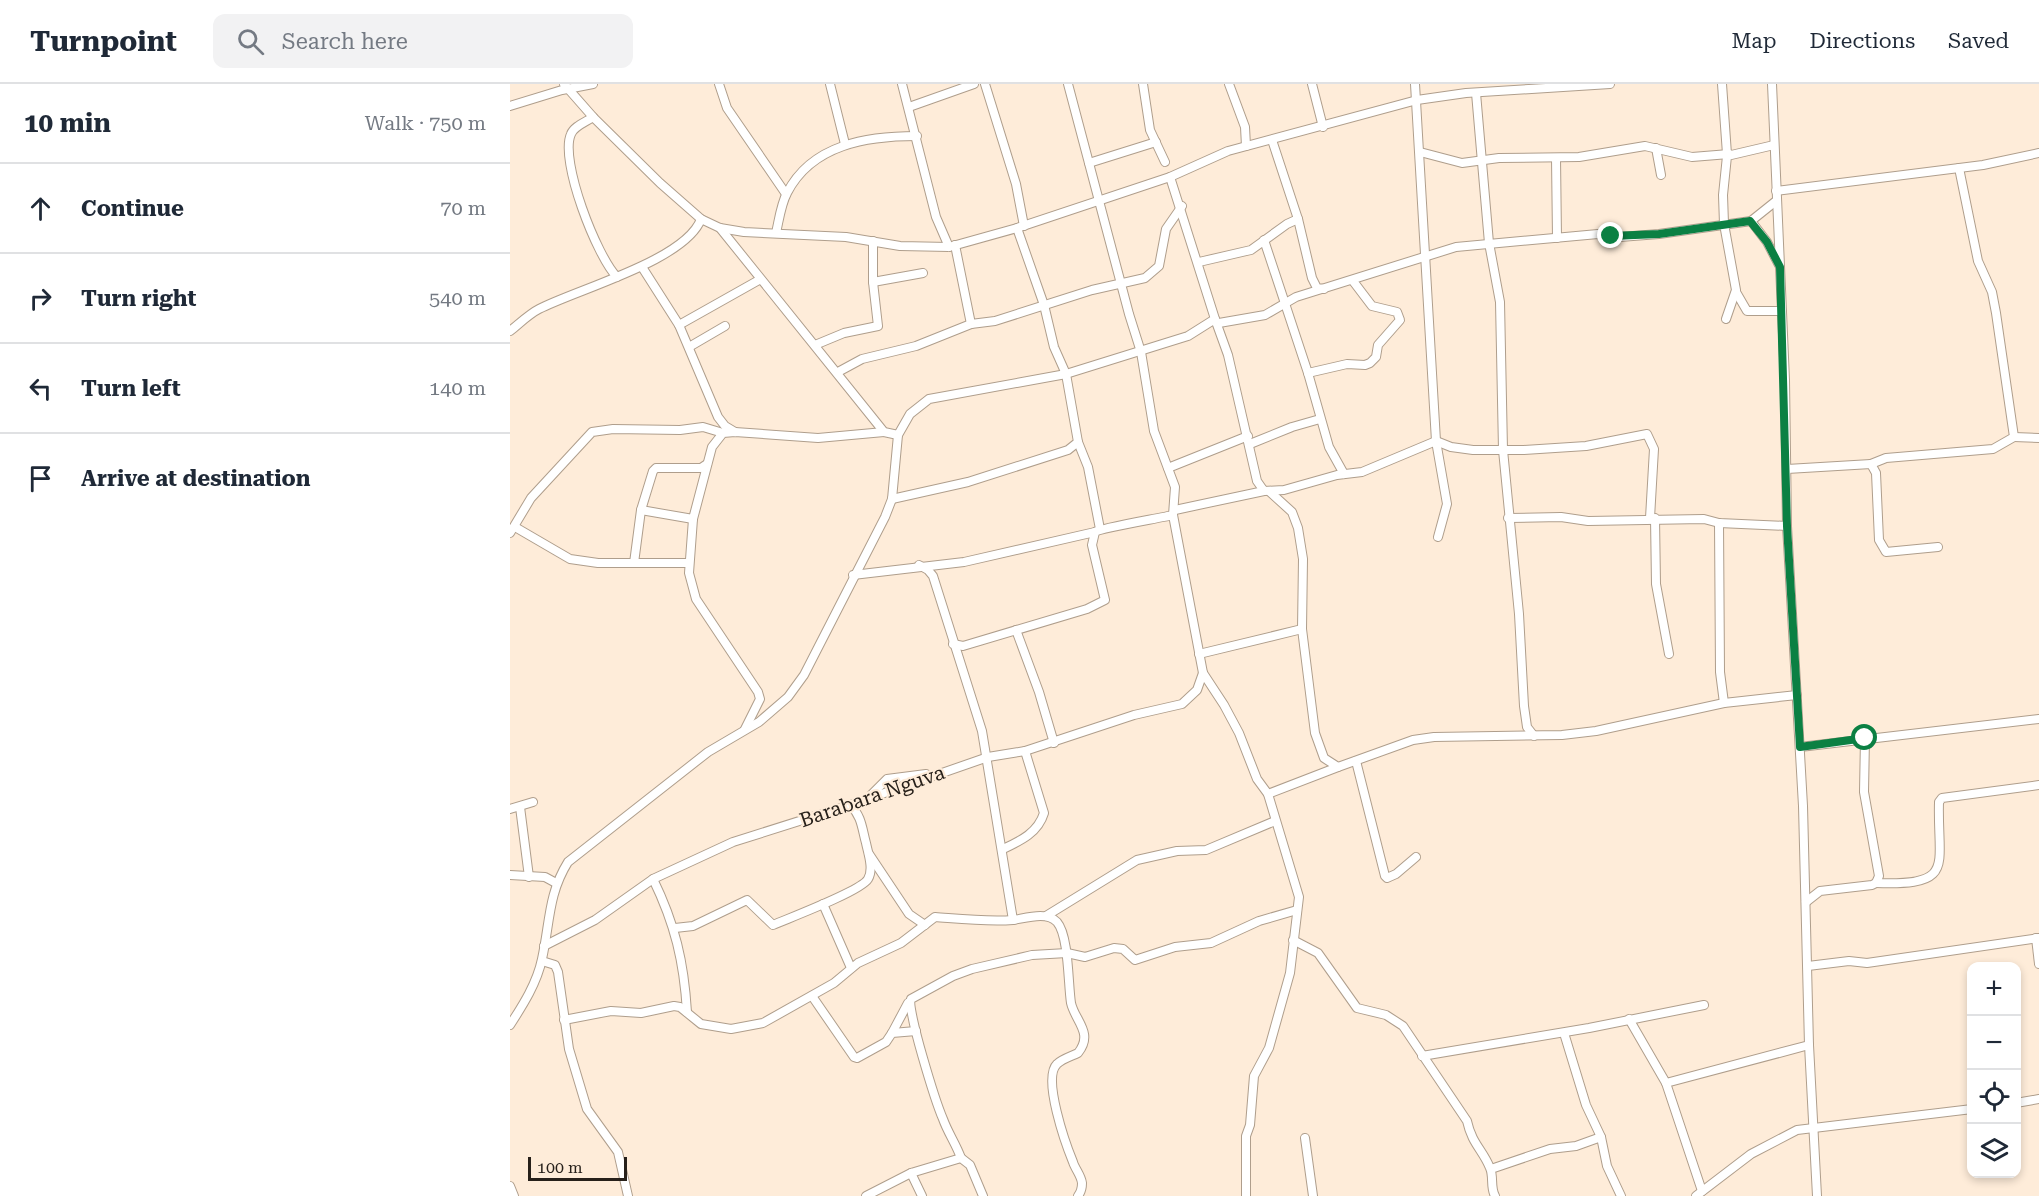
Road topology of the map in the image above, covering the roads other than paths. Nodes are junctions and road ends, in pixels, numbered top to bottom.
1 (593, 84) edge
2 (719, 84) edge
3 (830, 84) edge
4 (902, 84) edge
5 (974, 84) edge
6 (985, 84) edge
7 (1068, 84) edge
8 (1143, 84) edge
9 (1229, 84) edge
10 (1312, 84) edge
11 (1415, 84) edge
12 (1610, 84) edge
13 (1722, 84) edge
14 (1772, 84) edge
15 (565, 87) edge
16 (1466, 88) edge
17 (1476, 93) junction
18 (1417, 100) junction
19 (510, 106) edge
20 (909, 107) junction
21 (593, 117) junction
22 (1323, 127) junction
23 (917, 136) junction
24 (1272, 140) junction
25 (1156, 141) junction
26 (845, 144) junction
27 (1774, 145) junction
28 (1246, 146) junction
29 (1656, 148) junction
30 (1419, 152) junction
31 (2039, 153) edge
32 (1728, 154) junction
33 (1556, 158) junction
34 (1483, 159) junction
35 (1165, 162) dead end
36 (1089, 163) junction
37 (1959, 168) junction
38 (1661, 175) dead end
39 (1170, 177) junction
40 (1776, 191) junction
41 (786, 194) junction
42 (1100, 200) junction
43 (1776, 201) junction
44 (1182, 206) junction
45 (701, 219) junction
46 (1298, 219) junction
47 (1750, 221) junction
48 (1724, 224) junction
49 (1020, 227) junction
50 (720, 228) junction
51 (776, 233) junction
52 (1557, 238) junction
53 (1264, 240) junction
54 (873, 241) junction
55 (1489, 243) junction
56 (952, 246) junction
57 (1426, 256) junction
58 (1199, 262) junction
59 (642, 267) junction
60 (1780, 267) junction
61 (923, 273) dead end
62 (617, 277) junction
63 (759, 280) junction
64 (1353, 281) junction
65 (873, 282) junction
66 (1120, 282) junction
67 (1326, 289) junction
68 (1736, 290) junction
69 (1286, 304) junction
70 (1044, 305) junction
71 (1782, 311) junction
72 (1726, 319) dead end
73 (1217, 321) junction
74 (971, 324) junction
75 (679, 326) junction
76 (725, 326) dead end
77 (510, 331) edge
78 (814, 345) junction
79 (689, 347) junction
80 (1141, 352) junction
81 (838, 372) junction
82 (1308, 373) junction
83 (1066, 374) junction
84 (718, 417) junction
85 (1320, 419) junction
86 (719, 432) junction
87 (735, 432) junction
88 (884, 432) junction
89 (898, 435) junction
90 (2014, 437) junction
91 (2039, 438) edge
92 (1249, 440) junction
93 (1436, 441) junction
94 (1078, 442) junction
95 (1503, 450) junction
96 (707, 464) junction
97 (1871, 464) junction
98 (1168, 468) junction
99 (1787, 469) junction
100 (1344, 474) junction
101 (1267, 492) junction
102 (892, 499) junction
103 (641, 510) junction
104 (1174, 512) junction
105 (1508, 518) junction
106 (1652, 518) junction
107 (693, 519) junction
108 (1719, 523) junction
109 (1787, 526) junction
110 (513, 530) edge
111 (1097, 530) junction
112 (1438, 537) dead end
113 (1938, 547) dead end
114 (634, 563) junction
115 (690, 563) junction
116 (919, 565) junction
117 (853, 575) junction
118 (1302, 629) junction
119 (1016, 630) junction
120 (953, 644) junction
121 (963, 646) junction
122 (956, 654) junction
123 (1199, 654) junction
124 (1669, 654) dead end
125 (1203, 673) junction
126 (1797, 695) junction
127 (1724, 703) junction
128 (2039, 718) edge
129 (744, 729) junction
130 (1529, 733) junction
131 (1865, 738) junction
132 (1054, 742) junction
133 (1800, 747) junction
134 (1025, 751) junction
135 (988, 757) junction
136 (1356, 761) junction
137 (1338, 767) junction
138 (2039, 785) edge
139 (1268, 794) junction
140 (533, 802) dead end
141 (850, 805) junction
142 (520, 807) junction
143 (510, 809) edge
144 (1275, 821) junction
145 (1003, 849) junction
146 (868, 853) junction
147 (1416, 857) dead end
148 (564, 868) junction
149 (510, 875) edge
150 (529, 877) junction
151 (545, 877) junction
152 (653, 879) junction
153 (556, 883) junction
154 (1876, 883) junction
155 (1805, 885) junction
156 (1816, 893) junction
157 (1806, 902) junction
158 (823, 904) junction
159 (1297, 910) junction
160 (1046, 916) junction
161 (1013, 920) junction
162 (925, 925) junction
163 (675, 928) junction
164 (2037, 938) edge
165 (1293, 940) junction
166 (544, 946) junction
167 (1067, 953) junction
168 (542, 961) junction
169 (2039, 964) edge
170 (1808, 966) junction
171 (851, 968) junction
172 (812, 996) junction
173 (908, 1003) junction
174 (1704, 1005) dead end
175 (687, 1012) junction
176 (1629, 1019) junction
177 (564, 1020) junction
178 (510, 1025) edge
179 (916, 1031) junction
180 (892, 1033) junction
181 (1564, 1033) junction
182 (1809, 1045) junction
183 (1422, 1056) junction
184 (1666, 1083) junction
185 (2039, 1099) edge
186 (2021, 1102) edge
187 (1967, 1109) edge
188 (1812, 1127) junction
189 (1601, 1137) junction
190 (1305, 1138) dead end
191 (961, 1158) junction
192 (1491, 1169) junction
193 (911, 1173) junction
194 (510, 1186) edge
195 (1699, 1194) edge
196 (514, 1196) edge
197 (628, 1196) edge
198 (868, 1196) edge
199 (922, 1196) edge
200 (983, 1196) edge
201 (1078, 1196) edge
202 (1246, 1196) edge
203 (1313, 1196) edge
204 (1496, 1196) edge
205 (1622, 1196) edge
206 (1817, 1196) edge

1 - 15 street
2 - 41 street
3 - 26 street
4 - 20 street
5 - 20 street
6 - 49 street
7 - 36 street
8 - 25 street
9 - 28 street
10 - 22 street
11 - 18 street
12 - 17 street
13 - 32 street
14 - 27 street
15 - 19 street
15 - 21 street
16 - 17 street
16 - 18 street
17 - 34 street
18 - 22 street
18 - 30 street
20 - 23 street
21 - 45 street
21 - 62 street
22 - 24 street
23 - 26 street
23 - 56 street
24 - 28 street
24 - 46 street
25 - 35 street
25 - 36 street
26 - 41 street
27 - 32 street
27 - 40 street
28 - 39 street
29 - 32 street
29 - 33 street
29 - 38 street
30 - 34 street
30 - 57 street
31 - 37 street
32 - 48 street
33 - 34 street
33 - 52 street
34 - 55 street
36 - 42 street
37 - 40 street
37 - 90 street
39 - 42 street
39 - 44 street
40 - 43 street
41 - 51 street
42 - 49 street
42 - 66 street
43 - 47 street
43 - 60 street
44 - 58 street
44 - 66 street
45 - 50 street
45 - 59 street
46 - 53 street
46 - 67 street
47 - 48 street
47 - 60 street
48 - 52 street
48 - 68 street
49 - 56 street
49 - 70 street
50 - 51 street
50 - 63 street
51 - 54 street
52 - 55 street
53 - 58 street
53 - 69 street
54 - 56 street
54 - 65 street
55 - 57 street
55 - 95 street
56 - 74 street
57 - 64 street
57 - 93 street
58 - 73 street
59 - 62 street
59 - 75 street
60 - 71 street
61 - 65 street
62 - 77 street
63 - 75 street
63 - 78 street
64 - 67 street
64 - 82 street
65 - 78 street
66 - 70 street
66 - 80 street
67 - 69 street
68 - 71 street
68 - 72 street
69 - 73 street
69 - 82 street
70 - 74 street
70 - 83 street
71 - 99 street
73 - 80 street
73 - 92 street
74 - 81 street
75 - 79 street
76 - 79 street
78 - 81 street
79 - 84 street
80 - 83 street
80 - 98 street
81 - 88 street
82 - 85 street
83 - 89 street
83 - 94 street
84 - 86 street
84 - 87 street
85 - 92 street
85 - 100 street
86 - 87 street
86 - 96 street
86 - 110 street
87 - 88 street
88 - 89 street
89 - 102 street
90 - 91 street
90 - 97 street
92 - 98 street
92 - 101 street
93 - 95 street
93 - 100 street
93 - 112 street
94 - 102 street
94 - 111 street
95 - 105 street
95 - 106 street
96 - 103 street
96 - 107 street
97 - 99 street
97 - 113 street
98 - 104 street
99 - 109 street
100 - 101 street
101 - 104 street
101 - 118 street
102 - 117 street
103 - 107 street
103 - 114 street
104 - 111 street
104 - 123 street
105 - 106 street
105 - 130 street
106 - 108 street
106 - 124 street
107 - 115 street
108 - 109 street
108 - 127 street
109 - 126 street
110 - 114 street
111 - 116 street
111 - 119 street
114 - 115 street
115 - 129 street
116 - 117 street
116 - 120 street
117 - 129 street
118 - 123 street
118 - 137 street
119 - 121 street
119 - 132 street
120 - 121 street
120 - 122 street
121 - 122 street
122 - 135 street
123 - 125 street
125 - 132 street, Barabara Nguva
125 - 139 street
126 - 127 street
126 - 133 street
127 - 130 street
128 - 131 street
129 - 148 street
130 - 136 street
131 - 133 street
131 - 154 street
132 - 134 street, Barabara Nguva
133 - 155 street
134 - 135 street, Barabara Nguva
134 - 145 street
135 - 141 street, Barabara Nguva
135 - 145 street
136 - 137 street
136 - 147 street
137 - 139 street
138 - 154 street
139 - 144 street
140 - 142 street
141 - 146 street
141 - 152 street, Barabara Nguva
142 - 143 street
142 - 150 street
144 - 159 street
144 - 160 street
145 - 161 street
146 - 158 street
146 - 162 street
148 - 151 street
148 - 153 street
149 - 150 street
150 - 151 street
151 - 153 street
152 - 163 street
152 - 166 street, Barabara Nguva
153 - 166 street
154 - 156 street
155 - 156 street
155 - 157 street
156 - 157 street
157 - 170 street
158 - 163 street
158 - 171 street
159 - 165 street
159 - 167 street
160 - 161 street
160 - 167 street
161 - 162 street
162 - 171 street
163 - 175 street
164 - 169 street
164 - 170 street
165 - 183 street
165 - 202 street
166 - 168 street
167 - 173 street
167 - 201 street
168 - 177 street
168 - 178 street
170 - 182 street
171 - 172 street
172 - 175 street
172 - 180 street
173 - 179 street
173 - 180 street
174 - 176 street
175 - 177 street
176 - 181 street
176 - 184 street
177 - 197 street
179 - 180 street
179 - 191 street
181 - 183 street
181 - 189 street
182 - 184 street
182 - 188 street
183 - 192 street
184 - 195 street
185 - 186 street
187 - 188 street
188 - 195 street
188 - 206 street
189 - 192 street
189 - 205 street
190 - 203 street
191 - 193 street
191 - 200 street
192 - 204 street
193 - 198 street
193 - 199 street
194 - 196 street

